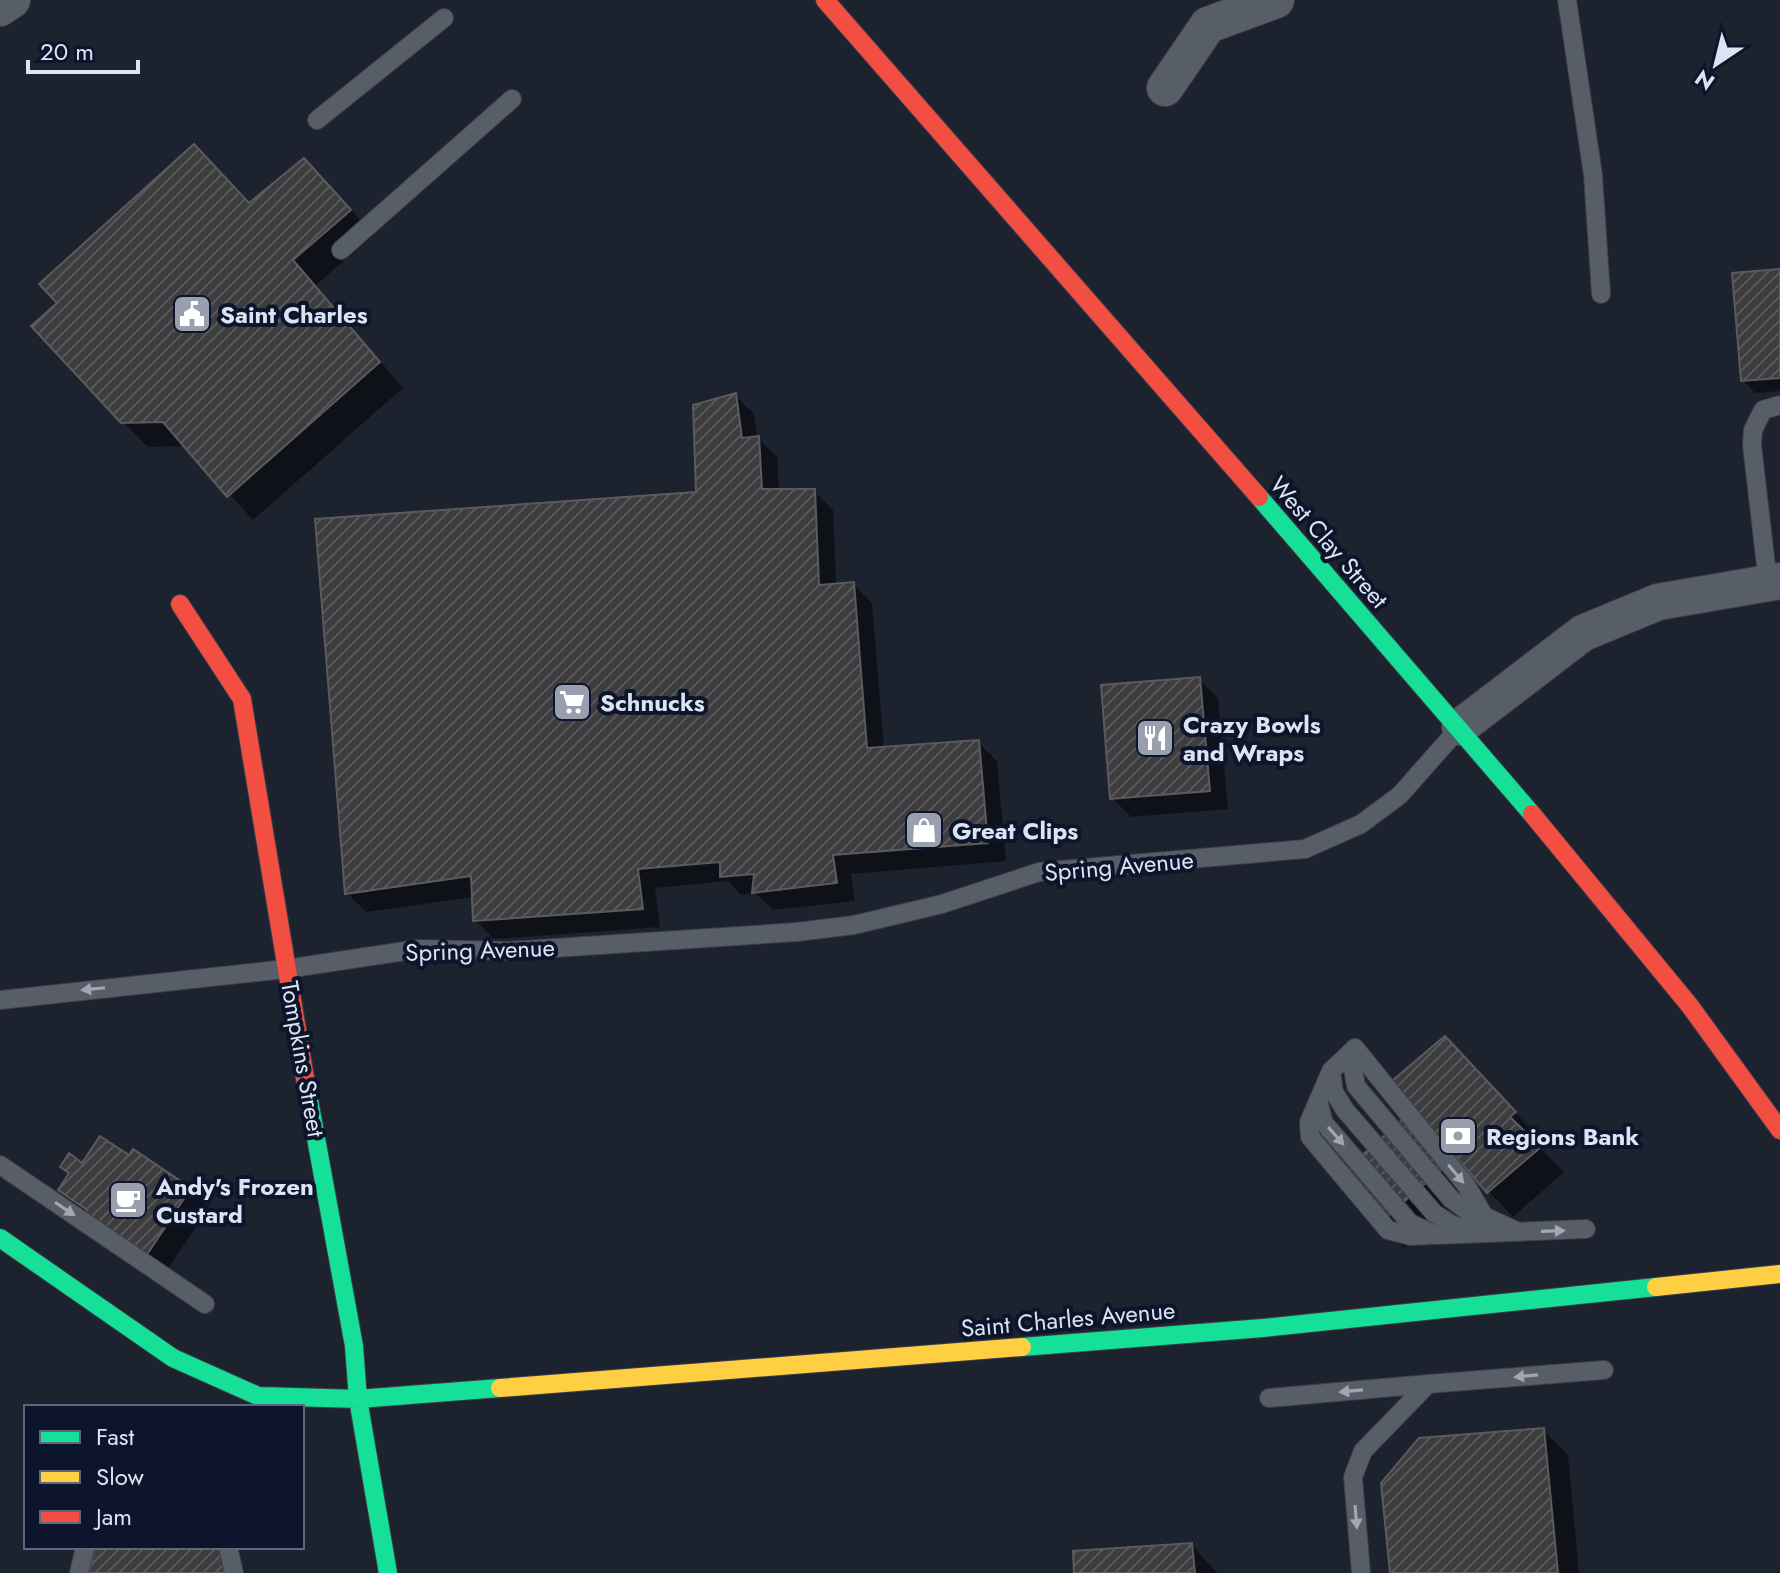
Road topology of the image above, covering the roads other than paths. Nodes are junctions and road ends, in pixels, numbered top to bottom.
1 (12, 0) edge
2 (825, 0) edge
3 (1276, 0) edge
4 (1567, 0) edge
5 (0, 8) edge
6 (444, 18) dead end
7 (1165, 88) dead end
8 (512, 99) dead end
9 (317, 120) dead end
10 (341, 250) dead end
11 (1601, 294) dead end
12 (1780, 405) edge
13 (1774, 582) edge
14 (180, 604) dead end
15 (1460, 727) junction
16 (286, 969) junction
17 (0, 1000) edge
18 (1331, 1071) junction
19 (1780, 1130) edge
20 (0, 1165) edge
21 (1586, 1229) dead end
22 (1502, 1233) junction
23 (0, 1238) edge
24 (1780, 1274) edge
25 (205, 1304) dead end
26 (1604, 1370) dead end
27 (1428, 1384) junction
28 (1269, 1398) dead end
29 (358, 1399) junction
30 (379, 1532) junction
31 (85, 1549) edge
32 (228, 1549) edge
33 (79, 1573) edge
34 (234, 1573) edge
35 (373, 1573) edge
36 (388, 1573) edge
37 (1361, 1573) edge

1 - 5 street
2 - 15 street, West Clay Street
3 - 7 street
4 - 11 lane
6 - 9 lane
8 - 10 lane
12 - 13 lane
13 - 15 street, Spring Avenue
14 - 16 street, Tompkins Street
15 - 16 lane, Spring Avenue
15 - 19 street, West Clay Street
16 -> 17 lane, Spring Avenue
16 - 29 street, Tompkins Street
18 - 22 lane
18 -> 22 lane
18 -> 22 lane
20 -> 25 lane
22 -> 21 lane
23 - 29 street, Saint Charles Avenue
24 - 29 street, Saint Charles Avenue
26 -> 27 lane
27 -> 28 lane
27 -> 37 lane
29 - 30 street, Tompkins Street
30 - 35 street, Tompkins Street
30 - 36 street, Tompkins Street
31 - 33 lane
32 - 34 lane

